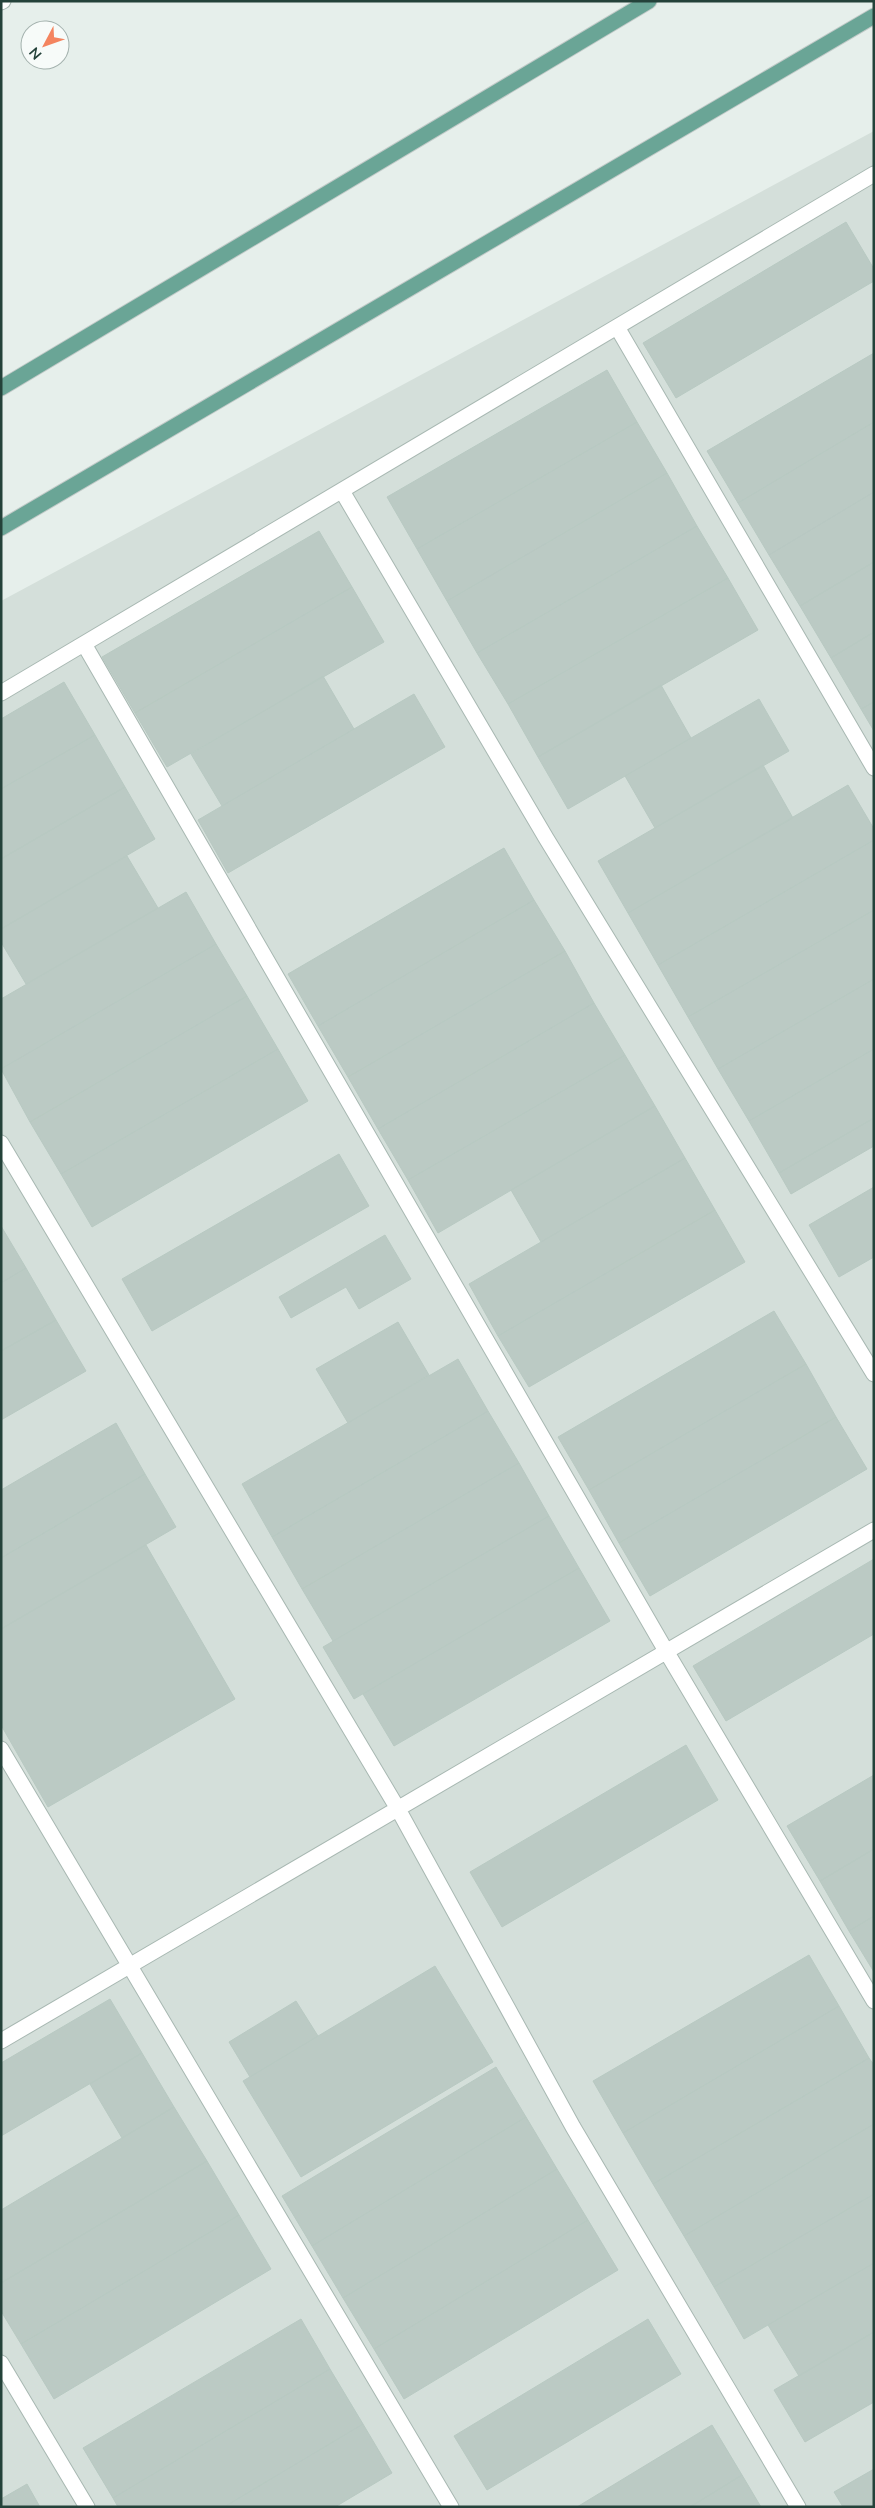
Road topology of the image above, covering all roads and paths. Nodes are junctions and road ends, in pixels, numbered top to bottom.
1 (649, 1) edge
2 (874, 16) edge
3 (874, 174) edge
4 (618, 327) junction
5 (1, 388) edge
6 (342, 491) junction
7 (1, 528) edge
8 (84, 644) junction
9 (1, 693) edge
10 (874, 768) edge
11 (1, 1143) edge
12 (874, 1374) edge
13 (874, 1530) edge
14 (666, 1651) junction
15 (1, 1749) edge
16 (398, 1809) junction
17 (130, 1966) junction
18 (874, 2001) edge
19 (1, 2041) edge
20 (1, 2364) edge
21 (86, 2507) edge
22 (451, 2507) edge
23 (798, 2507) edge

1 - 5 main road
2 - 7 main road
3 - 4 street
4 - 6 street
4 - 10 street
6 - 8 street
6 - 12 street
8 - 9 street
8 - 14 street
11 - 16 street
13 - 14 street
14 - 16 street
14 - 18 street
15 - 17 street
16 - 17 street
16 - 23 street
17 - 19 street
17 - 22 street
20 - 21 street

